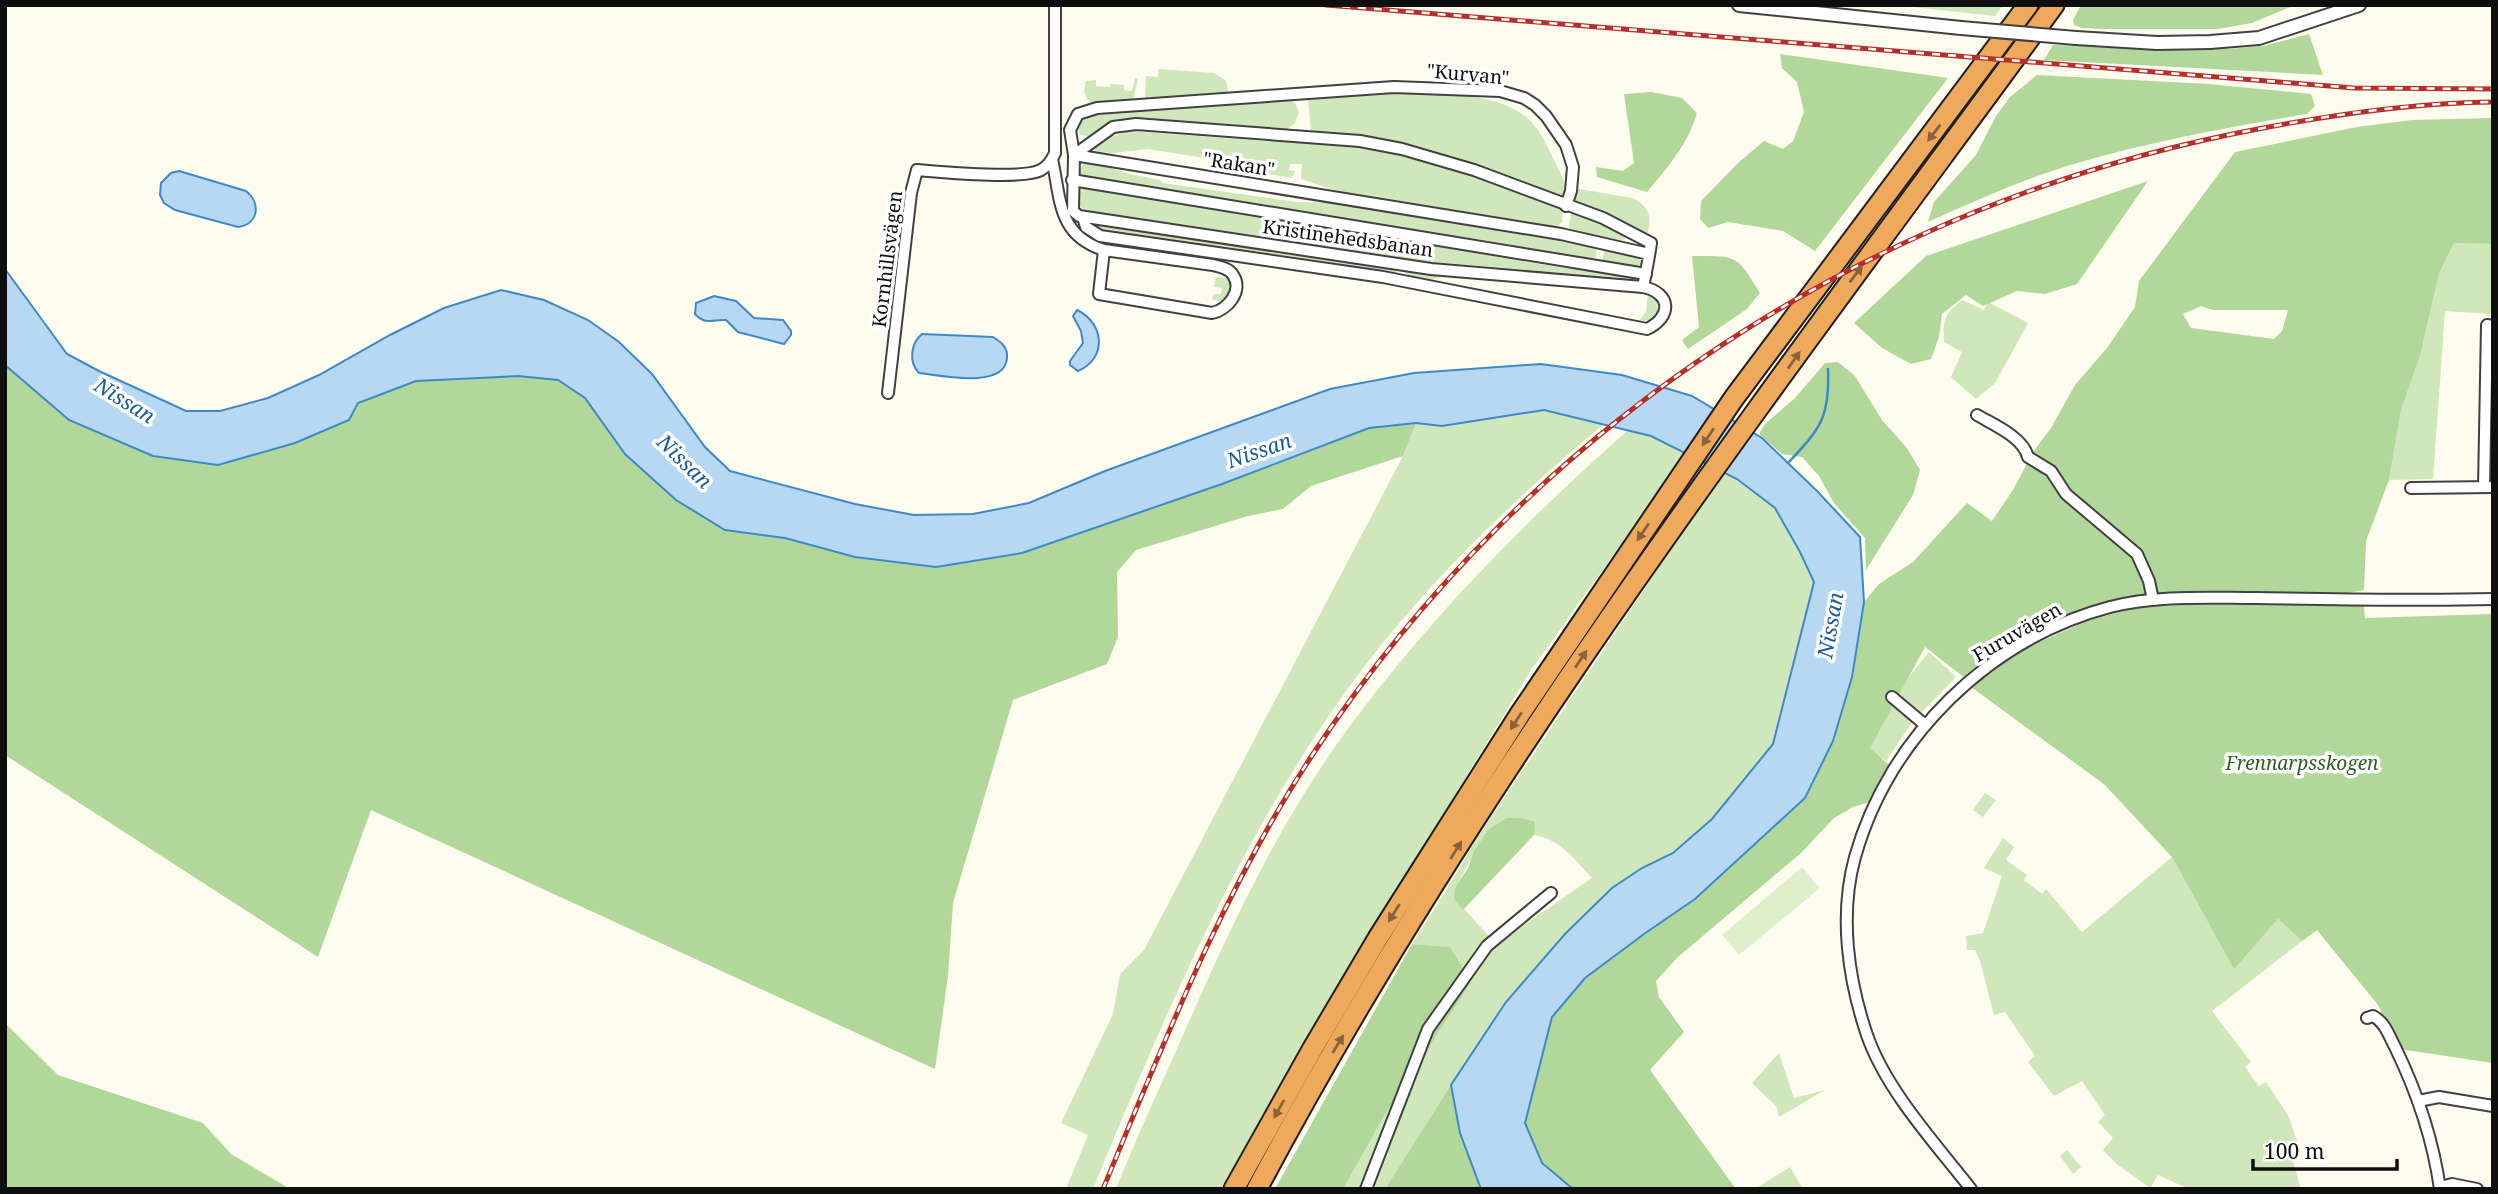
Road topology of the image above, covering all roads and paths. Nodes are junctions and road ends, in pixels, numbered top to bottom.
1 (1055, 5) edge
2 (1739, 5) edge
3 (2028, 5) edge
4 (2054, 5) edge
5 (2359, 5) edge
6 (1074, 156) junction
7 (1052, 159) junction
8 (1072, 180) junction
9 (1348, 200) joint
10 (1566, 206) junction
11 (1079, 215) junction
12 (1064, 216) junction
13 (1104, 250) junction
14 (1649, 254) junction
15 (1646, 274) junction
16 (1643, 287) junction
17 (2490, 326) edge
18 (887, 393) dead end
19 (1977, 415) dead end
20 (2488, 487) edge
21 (2411, 488) dead end
22 (2493, 599) edge
23 (2153, 600) junction
24 (1892, 697) dead end
25 (1924, 724) junction
26 (1551, 893) dead end
27 (2367, 1018) dead end
28 (2418, 1101) junction
29 (2493, 1106) edge
30 (2440, 1188) edge
31 (1234, 1189) edge
32 (1256, 1189) edge
33 (1366, 1189) edge
34 (1971, 1189) edge
35 (2477, 1189) edge

1 - 7 street
2 - 5 street, bridge
3 -> 31 highway
32 -> 4 highway
6 - 8 street
6 - 9 street, "Rakan"
6 - 10 street
6 - 10 street, "Kurvan"
7 - 12 street
7 - 18 street, Kornhillsvägen
8 - 11 street
8 - 15 street
9 - 14 street, Kristinehedsbanan
10 - 14 street
11 - 12 street
11 - 16 street, Kristinehedsbanan
11 - 16 street
12 - 13 street
13 - 13 street
14 - 15 street
15 - 16 street
17 - 20 street
19 - 23 street
20 - 21 street
22 - 23 street, Furuvägen
23 - 25 street, Furuvägen
24 - 25 street
25 - 34 street, Furuvägen
26 - 33 street
27 - 28 street
28 - 29 street
28 - 30 street
30 - 35 street

